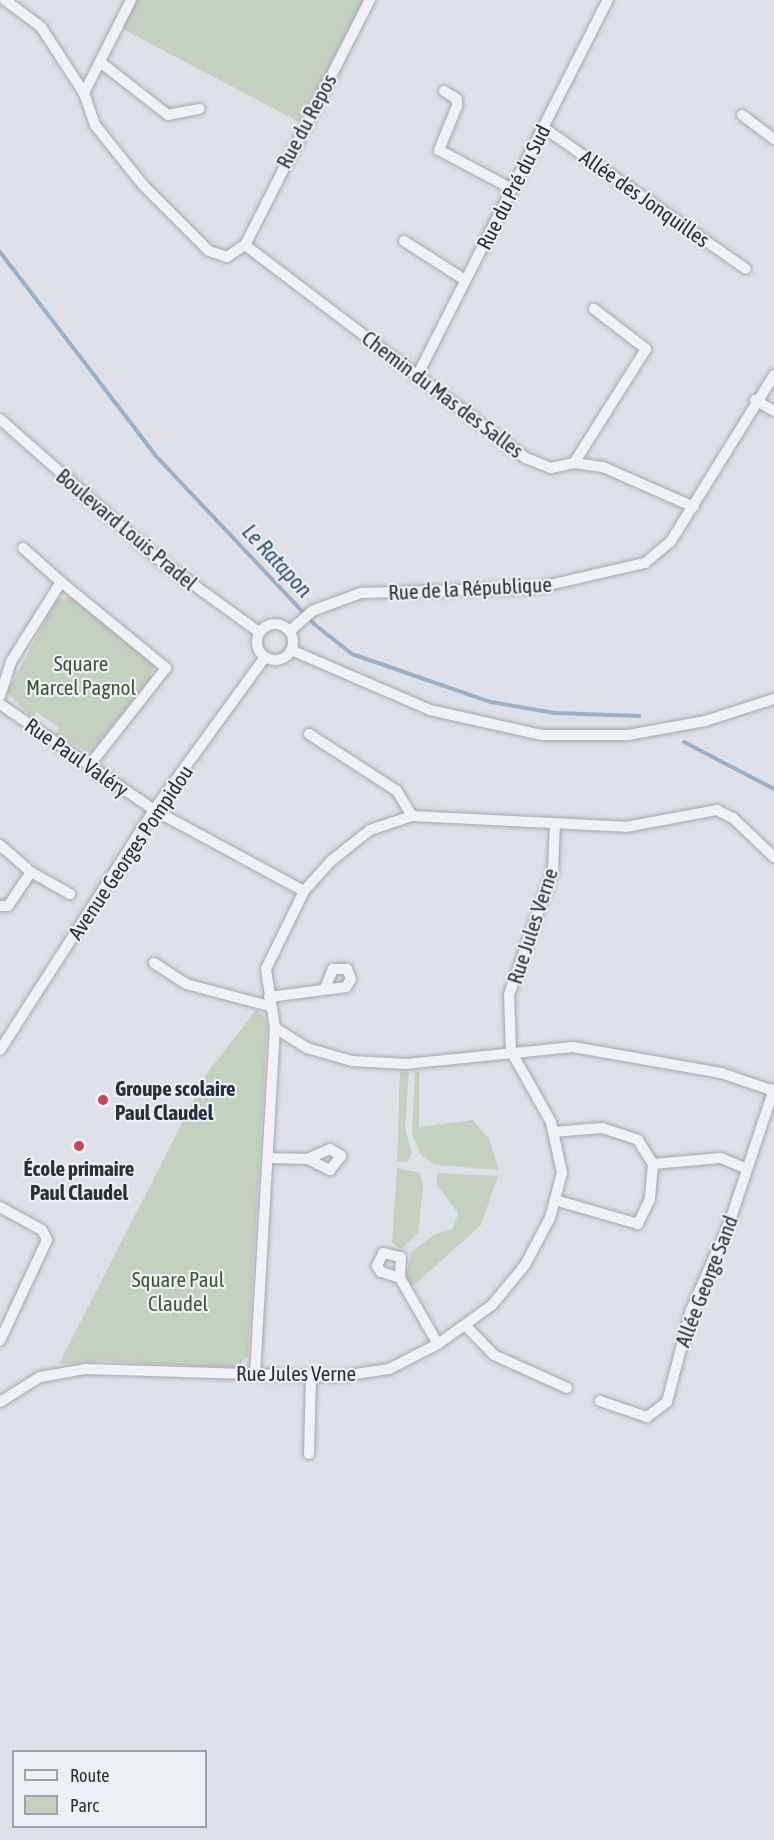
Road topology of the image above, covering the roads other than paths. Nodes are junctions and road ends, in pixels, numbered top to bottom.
1 (5, 0) edge
2 (131, 0) edge
3 (370, 0) edge
4 (608, 0) edge
5 (100, 62) junction
6 (444, 91) dead end
7 (84, 93) junction
8 (199, 109) dead end
9 (742, 115) dead end
10 (544, 128) junction
11 (774, 139) edge
12 (512, 189) junction
13 (404, 241) dead end
14 (245, 245) junction
15 (746, 269) dead end
16 (465, 280) junction
17 (594, 309) dead end
18 (418, 374) junction
19 (774, 375) edge
20 (755, 400) junction
21 (774, 411) edge
22 (0, 419) edge
23 (574, 463) junction
24 (694, 507) junction
25 (23, 548) dead end
26 (61, 582) junction
27 (290, 631) junction
28 (259, 632) junction
29 (291, 650) junction
30 (265, 657) junction
31 (0, 696) edge
32 (774, 699) edge
33 (0, 704) edge
34 (309, 734) dead end
35 (89, 766) junction
36 (154, 810) junction
37 (412, 816) junction
38 (555, 824) junction
39 (0, 845) edge
40 (774, 857) edge
41 (31, 872) junction
42 (304, 891) junction
43 (70, 894) dead end
44 (0, 906) edge
45 (154, 963) dead end
46 (325, 988) dead end
47 (269, 1001) junction
48 (276, 1028) junction
49 (0, 1050) edge
50 (511, 1051) junction
51 (774, 1090) edge
52 (553, 1132) junction
53 (268, 1158) junction
54 (308, 1159) dead end
55 (653, 1164) junction
56 (747, 1169) junction
57 (555, 1200) junction
58 (0, 1207) edge
59 (400, 1278) dead end
60 (466, 1326) junction
61 (0, 1341) edge
62 (438, 1344) junction
63 (255, 1374) junction
64 (311, 1376) junction
65 (567, 1388) dead end
66 (600, 1401) dead end
67 (0, 1402) edge
68 (309, 1454) dead end

1 - 7 street
2 - 5 street
3 - 14 street, Rue du Repos
4 - 10 street, Rue du Pré du Sud
5 - 7 street
5 - 8 street
6 - 12 street
7 - 14 street
9 - 11 street
10 - 12 street, Rue du Pré du Sud
10 - 15 street, Allée des Jonquilles
12 - 16 street, Rue du Pré du Sud
13 - 16 street
14 - 18 street, Chemin du Mas des Salles
16 - 18 street, Rue du Pré du Sud
17 - 23 street
18 - 23 street, Chemin du Mas des Salles
19 - 20 street, Rue de la République
20 - 21 street
20 - 24 street, Rue de la République
22 - 28 street, Boulevard Louis Pradel
23 - 24 street, Chemin du Mas des Salles
24 - 27 street, Rue de la République
25 - 26 street
26 - 31 street
26 - 35 street
27 - 28 street
27 - 29 street
28 - 30 street
29 - 30 street
29 - 32 street
30 - 36 street, Avenue Georges Pompidou
33 - 35 street, Rue Paul Valéry
34 - 37 street
35 - 36 street, Rue Paul Valéry
36 - 42 street, Rue Paul Valéry
36 - 49 street, Avenue Georges Pompidou
37 - 38 street
37 - 42 street
38 - 40 street
38 - 50 street, Rue Jules Verne
39 - 41 street
41 - 43 street
41 - 44 street
42 - 47 street
45 - 47 street
46 - 47 street
47 - 48 street
48 - 50 street
48 - 53 street
50 - 51 street
50 - 52 street, Rue Jules Verne
51 - 56 street, Allée George Sand
52 - 55 street
52 - 57 street, Rue Jules Verne
53 - 54 street
53 - 63 street
55 - 56 street
55 - 57 street
56 - 66 street, Allée George Sand
57 - 60 street, Rue Jules Verne
58 - 61 street
59 - 62 street
60 - 62 street, Rue Jules Verne
60 - 65 street
62 - 64 street, Rue Jules Verne
63 - 64 street, Rue Jules Verne
63 - 67 street, Rue Jules Verne
64 - 68 street

